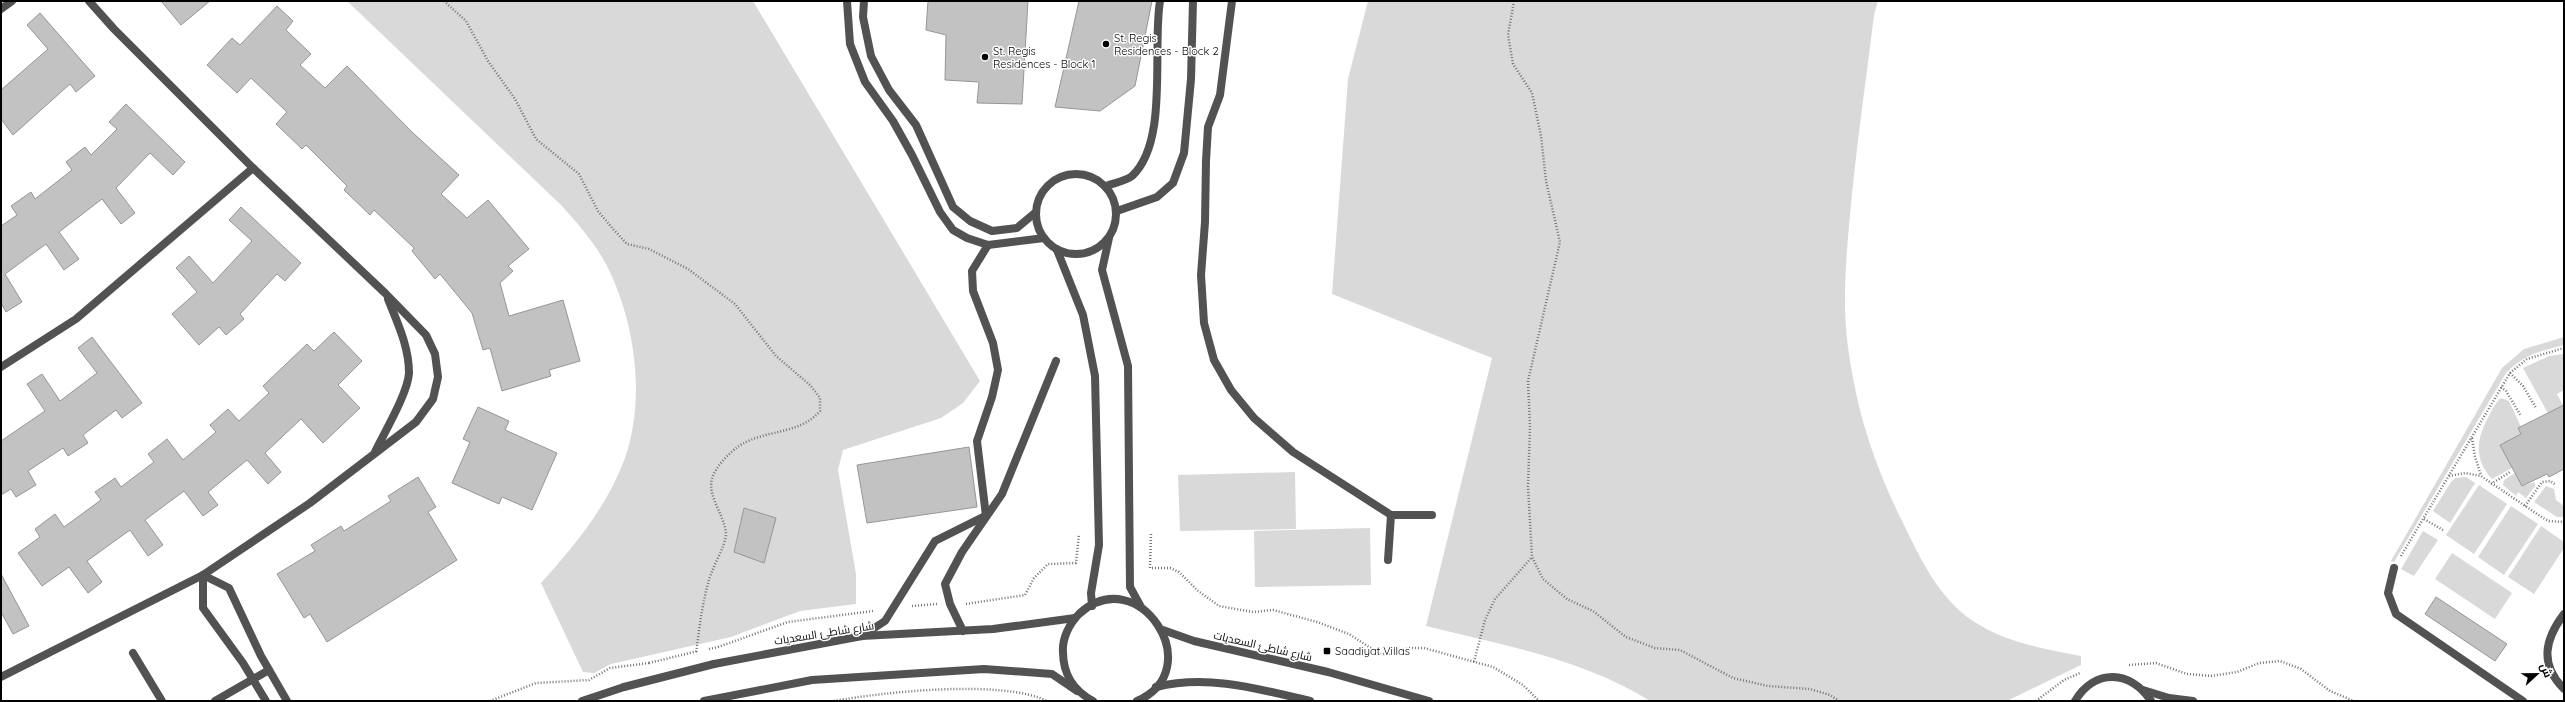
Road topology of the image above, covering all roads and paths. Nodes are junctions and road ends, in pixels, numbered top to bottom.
1 (12, 1) edge
2 (89, 1) edge
3 (444, 1) edge
4 (847, 1) edge
5 (864, 1) edge
6 (1160, 1) edge
7 (1193, 1) edge
8 (1232, 1) edge
9 (1514, 1) edge
10 (1, 9) edge
11 (253, 168) junction
12 (1106, 186) junction
13 (1117, 211) junction
14 (1036, 212) junction
15 (1044, 238) junction
16 (1109, 238) junction
17 (988, 245) junction
18 (1057, 250) junction
19 (385, 293) junction
20 (2564, 348) edge
21 (1056, 361) dead end
22 (1, 367) edge
23 (2510, 373) junction
24 (2501, 387) junction
25 (2536, 408) dead end
26 (2521, 416) dead end
27 (2472, 438) junction
28 (374, 455) junction
29 (2510, 472) dead end
30 (2449, 476) junction
31 (2481, 476) junction
32 (2492, 484) junction
33 (2556, 484) dead end
34 (2525, 506) junction
35 (1391, 515) junction
36 (1432, 515) dead end
37 (986, 516) junction
38 (2424, 519) junction
39 (2564, 522) edge
40 (2443, 530) dead end
41 (1151, 534) dead end
42 (1532, 558) junction
43 (1388, 560) dead end
44 (2394, 568) joint
45 (203, 575) junction
46 (1092, 606) junction
47 (1141, 607) junction
48 (2564, 614) edge
49 (1075, 618) junction
50 (1162, 630) junction
51 (963, 631) junction
52 (862, 636) junction
53 (718, 647) dead end
54 (133, 653) dead end
55 (695, 662) dead end
56 (1474, 662) junction
57 (2121, 666) dead end
58 (269, 670) junction
59 (2084, 672) dead end
60 (1, 677) edge
61 (253, 679) junction
62 (1156, 687) junction
63 (2564, 689) edge
64 (1077, 690) junction
65 (2143, 690) junction
66 (1085, 699) edge
67 (1141, 700) edge
68 (162, 701) edge
69 (215, 701) edge
70 (266, 701) edge
71 (287, 701) edge
72 (490, 701) edge
73 (582, 701) edge
74 (704, 701) edge
75 (834, 701) edge
76 (1047, 701) edge
77 (1093, 701) edge
78 (1310, 701) edge
79 (1429, 701) edge
80 (1539, 701) edge
81 (1839, 701) edge
82 (2036, 701) edge
83 (2075, 701) edge
84 (2151, 701) edge
85 (2193, 701) edge
86 (2354, 701) edge
87 (2523, 701) edge

1 - 10 street
2 - 11 street
3 - 55 path
4 - 17 street
5 - 14 street
6 - 12 street
7 - 13 street
8 - 35 street
9 - 42 path
11 - 19 street
11 - 22 street
12 - 13 street
12 - 14 street
13 - 16 street
14 - 15 street
15 - 17 street
15 - 18 street
16 - 18 street
16 - 47 street
17 - 37 street
18 - 46 street
19 - 28 street
19 - 28 street
20 - 23 path
21 - 37 street
23 - 24 path
23 - 25 path
24 - 26 path
24 - 27 path
27 - 30 path
27 - 31 path
28 - 45 street
29 - 32 path
30 - 31 path
30 - 38 path
31 - 32 path
32 - 34 path
33 - 34 path
34 - 39 path
35 - 36 street
35 - 43 street
37 - 51 street
37 - 52 street
38 - 40 path
38 - 44 path
41 - 56 path
42 - 56 path
42 - 81 path
44 - 87 street
45 - 58 street
45 - 60 street
45 - 61 street
46 - 47 street
46 - 49 street
47 - 50 street
48 - 63 street
49 - 51 street, شارع شاطئ السعديات
49 - 64 street
50 - 62 street
50 - 79 street, شارع شاطئ السعديات
51 - 52 street, شارع شاطئ السعديات
52 - 73 street, شارع شاطئ السعديات, bridge
53 - 72 path, bridge
54 - 68 street
56 - 80 path
57 - 86 path
58 - 61 street
58 - 71 street
59 - 82 path
61 - 69 street
61 - 70 street
62 - 67 street
62 - 78 street
64 - 66 street
64 - 74 street
65 - 83 street
65 - 84 street
65 - 85 street
66 - 77 street
75 - 76 path

